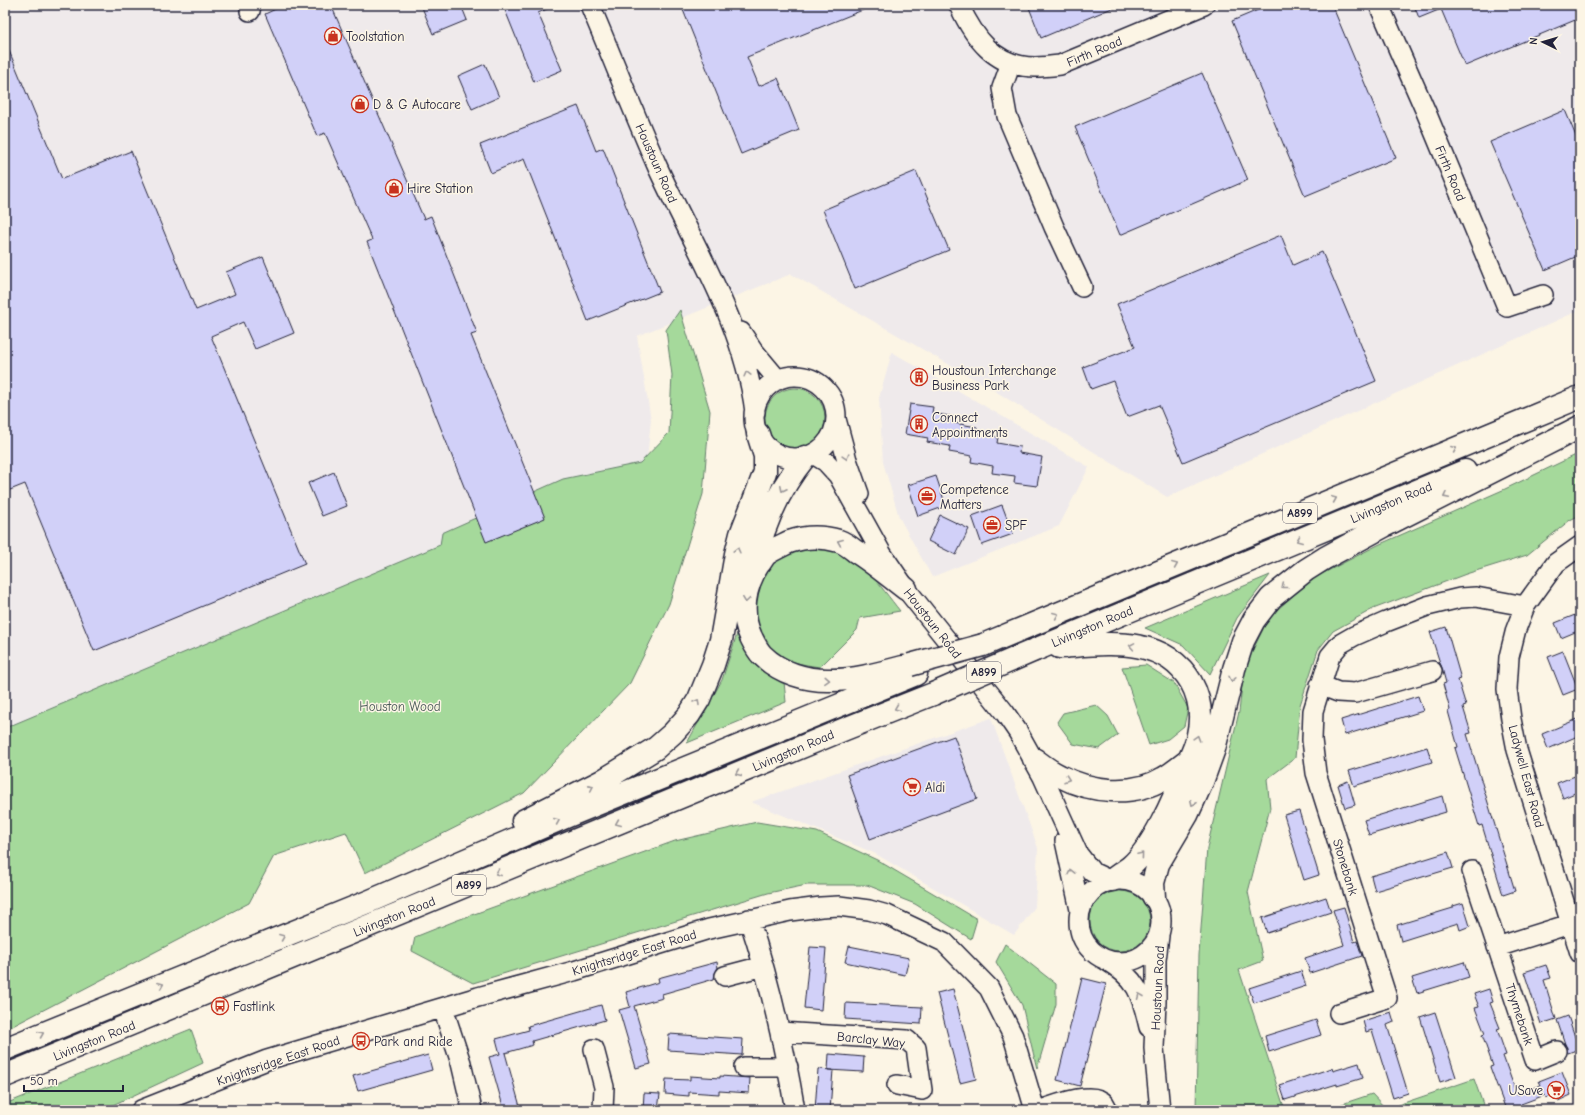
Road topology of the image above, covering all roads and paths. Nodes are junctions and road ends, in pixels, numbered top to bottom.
1 (590, 5) edge
2 (959, 5) edge
3 (1204, 5) edge
4 (1379, 5) edge
5 (1011, 64) junction
6 (1082, 287) dead end
7 (1543, 294) dead end
8 (730, 318) junction
9 (778, 380) junction
10 (1580, 397) edge
11 (754, 412) junction
12 (836, 419) junction
13 (1580, 423) edge
14 (1580, 427) edge
15 (758, 434) junction
16 (809, 456) junction
17 (868, 529) junction
18 (1580, 546) edge
19 (752, 574) junction
20 (906, 589) junction
21 (1525, 606) junction
22 (1038, 649) junction
23 (913, 669) junction
24 (1432, 671) dead end
25 (1320, 685) junction
26 (1034, 759) junction
27 (1189, 760) junction
28 (1061, 819) junction
29 (1472, 872) dead end
30 (1110, 880) junction
31 (1154, 897) junction
32 (370, 901) junction
33 (1080, 910) junction
34 (749, 919) junction
35 (1570, 924) junction
36 (1160, 929) junction
37 (1497, 947) junction
38 (1580, 953) edge
39 (1103, 959) junction
40 (763, 966) junction
41 (725, 976) dead end
42 (443, 1008) junction
43 (1339, 1013) dead end
44 (780, 1032) junction
45 (1154, 1048) junction
46 (5, 1049) edge
47 (594, 1049) dead end
48 (1557, 1051) dead end
49 (744, 1067) dead end
50 (788, 1067) junction
51 (5, 1076) edge
52 (897, 1085) dead end
53 (141, 1110) edge
54 (472, 1110) edge
55 (603, 1110) edge
56 (795, 1110) edge
57 (1035, 1110) edge
58 (1040, 1110) edge
59 (1107, 1110) edge
60 (1160, 1110) edge

1 - 8 street, Houstoun Road
2 - 5 street, Firth Road
3 - 5 street, Firth Road
4 - 7 street, Firth Road
5 - 6 street
8 - 9 street, Houstoun Road
11 -> 8 street, Houstoun Road
9 - 11 street
9 - 12 street
23 -> 10 main road, Livingston Road / A899, bridge
11 - 15 street
12 - 16 street
12 -> 17 street, Houstoun Road
13 -> 22 main road, Livingston Road / A899
14 -> 31 main road
15 - 16 street
32 -> 15 main road
16 - 17 street, Houstoun Road
16 -> 19 main road
17 - 20 street, Houstoun Road
18 - 21 street, Ladywell East Road
20 -> 19 main road
19 -> 23 main road
20 - 26 street, Houstoun Road
21 - 25 street, Stonebank
21 - 35 street, Ladywell East Road
27 -> 22 main road
22 -> 51 main road, Livingston Road / A899, bridge
32 -> 23 main road, Livingston Road / A899
24 - 25 street
25 - 43 street, Stonebank
26 -> 27 main road
26 - 28 street, Houstoun Road
30 -> 27 main road
28 - 30 street, Houstoun Road
33 -> 28 street, Houstoun Road
29 - 37 street, Thymebank
30 - 31 street
30 - 33 street
31 - 36 street
46 -> 32 main road, Livingston Road / A899
33 - 39 street
34 - 40 street
34 - 42 street, Knightsridge East Road
34 - 57 street, Knightsridge East Road
35 - 37 street
35 - 38 street, Ladywell East Road
36 - 39 street
36 - 45 street, Houstoun Road
37 - 48 street, Thymebank
45 -> 39 street, Houstoun Road
40 - 41 street
40 - 44 street
42 - 53 street, Knightsridge East Road
42 - 54 street
44 - 50 street
44 - 52 street, Barclay Way
45 - 60 street, Houstoun Road
47 - 55 street
49 - 50 street
50 - 56 street
58 - 59 street

